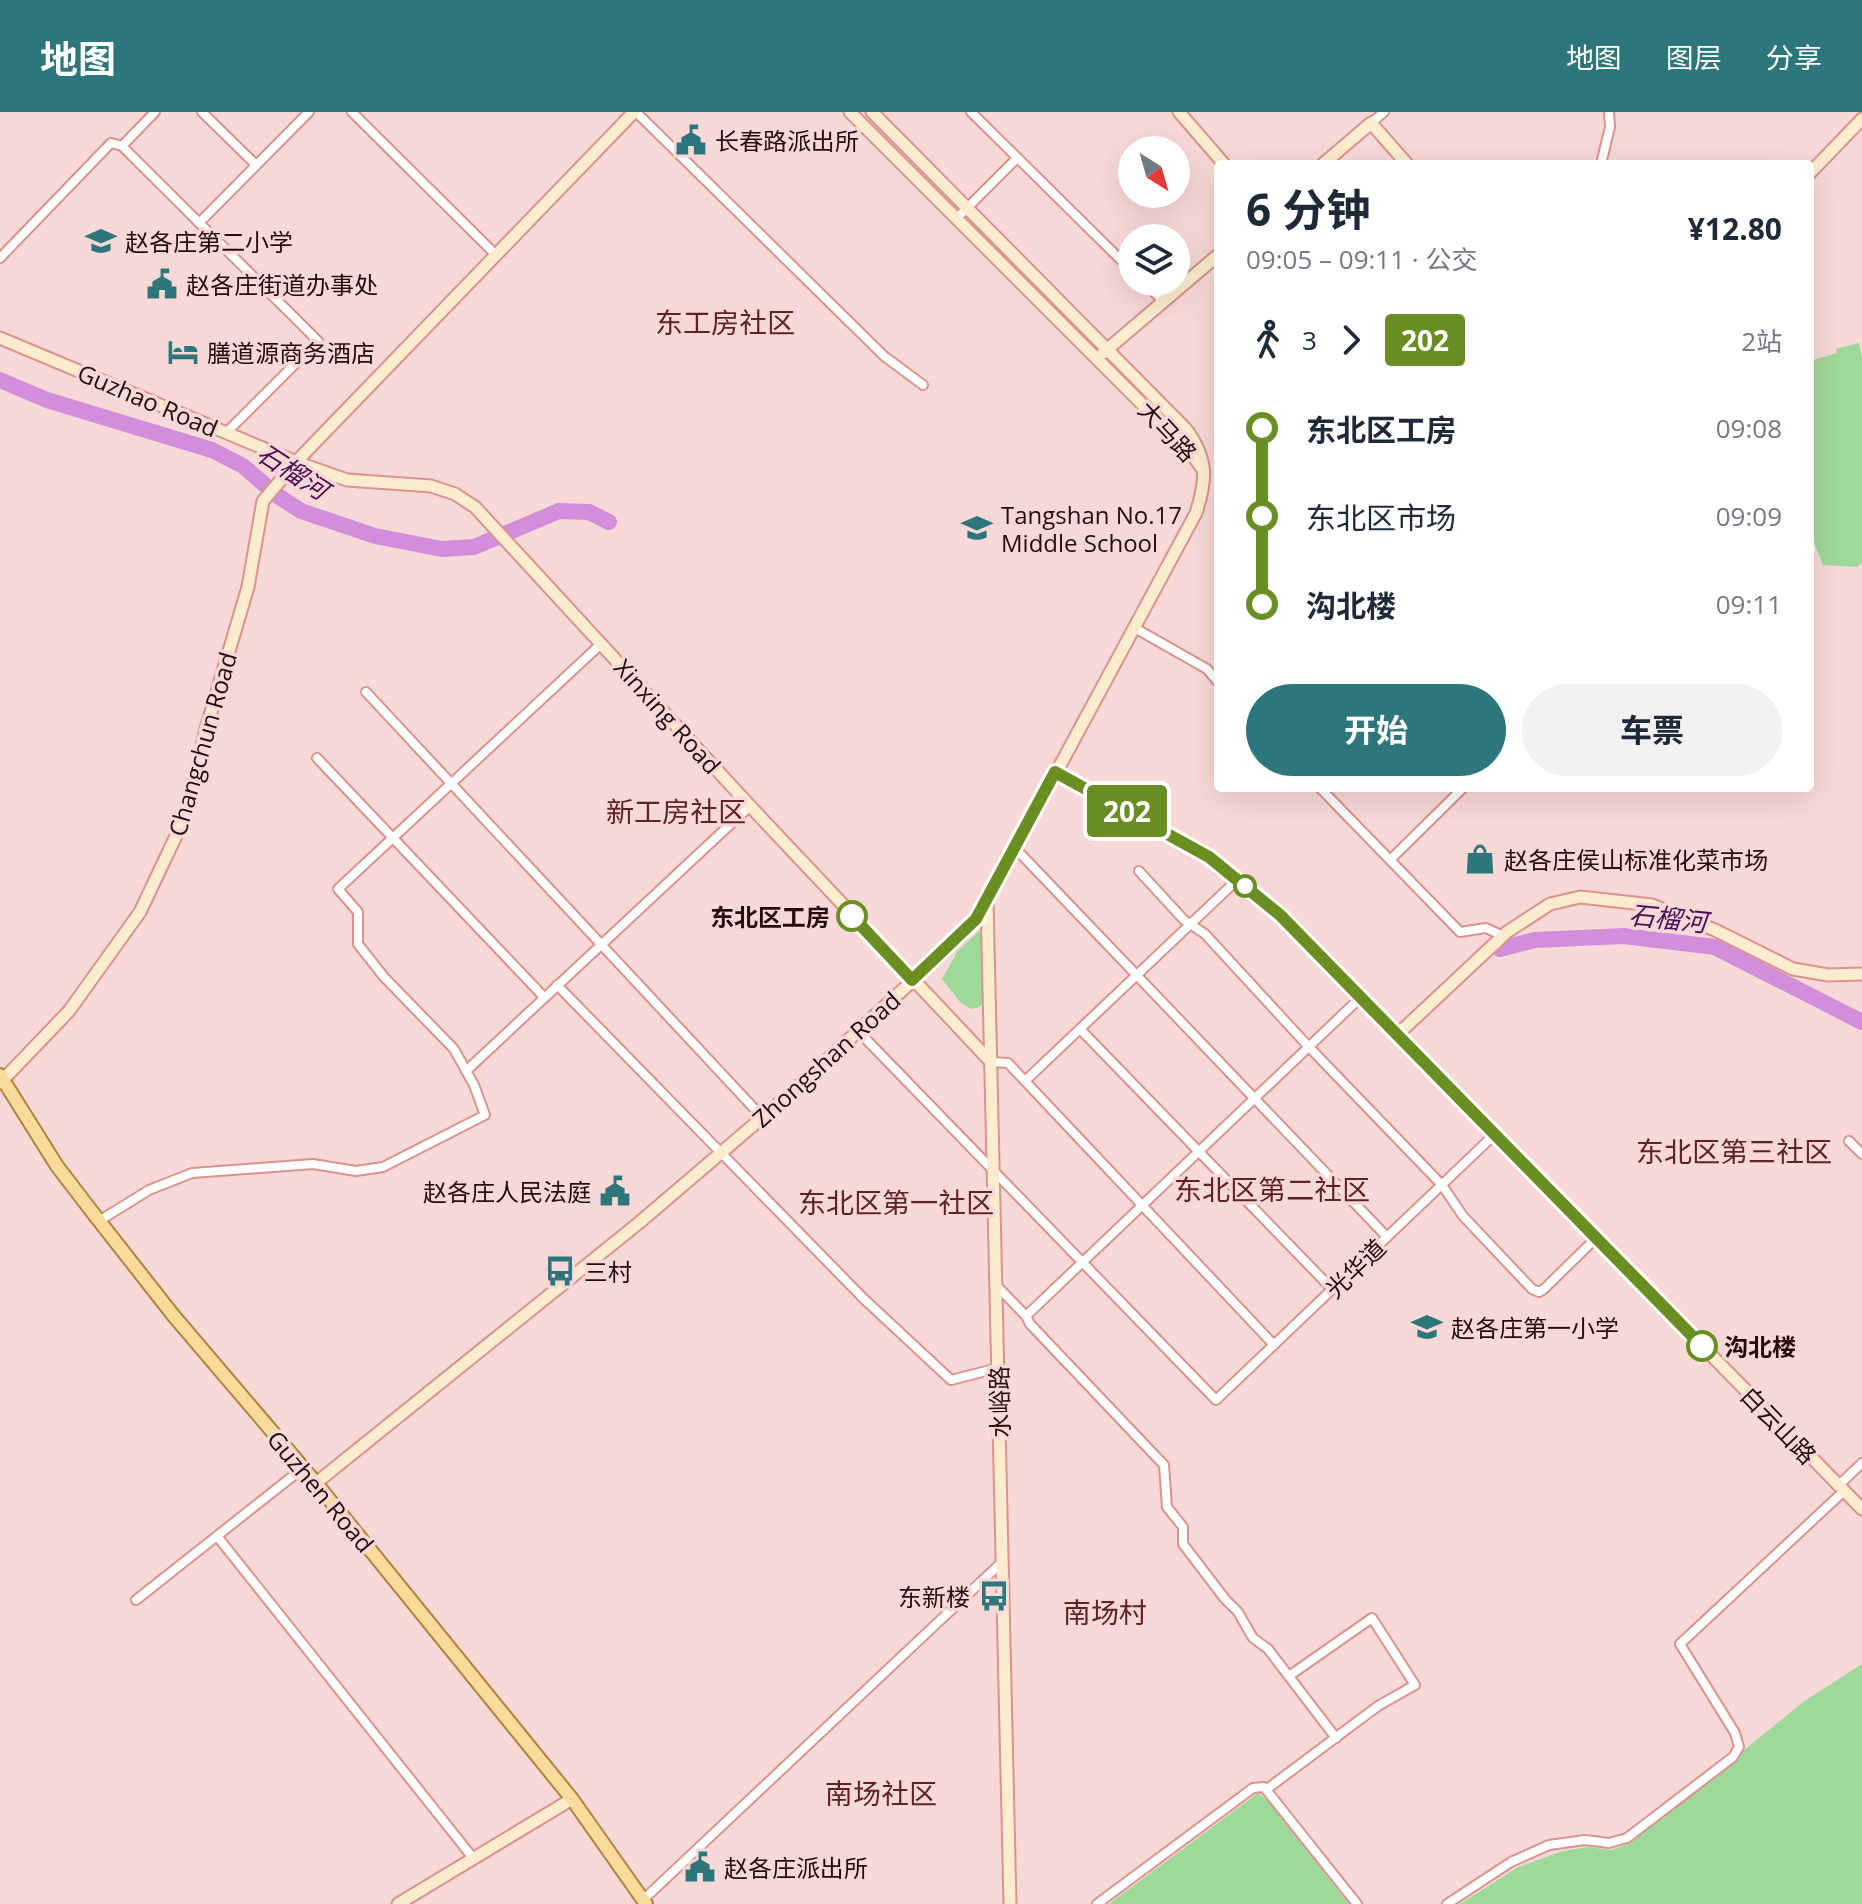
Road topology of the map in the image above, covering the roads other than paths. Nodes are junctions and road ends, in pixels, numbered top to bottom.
1 (155, 112) edge
2 (202, 112) edge
3 (309, 112) edge
4 (352, 112) edge
5 (850, 112) edge
6 (872, 112) edge
7 (971, 112) edge
8 (1179, 112) edge
9 (1384, 112) edge
10 (1609, 112) edge
11 (630, 113) edge
12 (1862, 119) edge
13 (1371, 123) junction
14 (122, 146) junction
15 (1017, 158) junction
16 (1221, 160) edge
17 (1328, 160) edge
18 (1403, 160) edge
19 (1602, 160) edge
20 (256, 165) junction
21 (1814, 169) edge
22 (967, 208) junction
23 (957, 218) junction
24 (199, 223) junction
25 (496, 255) junction
26 (1118, 257) edge
27 (0, 258) edge
28 (1214, 258) edge
29 (1158, 296) edge
30 (1164, 302) junction
31 (0, 338) edge
32 (1108, 350) junction
33 (1096, 357) junction
34 (923, 385) dead end
35 (226, 433) junction
36 (296, 462) junction
37 (1204, 471) junction
38 (1133, 627) junction
39 (602, 643) junction
40 (1214, 677) edge
41 (366, 692) dead end
42 (317, 758) dead end
43 (1055, 772) junction
44 (452, 784) junction
45 (1324, 792) edge
46 (1459, 792) edge
47 (750, 806) junction
48 (393, 838) junction
49 (1015, 848) junction
50 (1390, 860) junction
51 (1139, 871) dead end
52 (1237, 880) junction
53 (987, 901) junction
54 (1190, 924) junction
55 (1503, 936) junction
56 (601, 944) junction
57 (1862, 974) edge
58 (1137, 975) junction
59 (912, 980) junction
60 (557, 985) junction
61 (544, 997) junction
62 (1360, 998) junction
63 (1080, 1029) junction
64 (858, 1031) junction
65 (1397, 1035) junction
66 (1308, 1046) junction
67 (991, 1062) junction
68 (466, 1071) junction
69 (1, 1080) edge
70 (1025, 1081) junction
71 (1254, 1098) junction
72 (762, 1117) junction
73 (1494, 1135) junction
74 (1849, 1141) dead end
75 (1199, 1151) junction
76 (720, 1154) junction
77 (1862, 1154) edge
78 (993, 1171) junction
79 (1442, 1185) junction
80 (1143, 1205) junction
81 (99, 1221) junction
82 (1387, 1237) junction
83 (1596, 1238) junction
84 (1082, 1262) junction
85 (996, 1285) junction
86 (1332, 1289) junction
87 (1026, 1316) junction
88 (1274, 1345) junction
89 (998, 1368) junction
90 (1862, 1463) edge
91 (303, 1468) junction
92 (316, 1483) junction
93 (1841, 1488) junction
94 (1862, 1509) edge
95 (217, 1536) junction
96 (1002, 1562) junction
97 (136, 1600) dead end
98 (1289, 1676) junction
99 (1336, 1738) junction
100 (1267, 1789) junction
101 (572, 1799) junction
102 (473, 1858) junction
103 (645, 1902) edge
104 (398, 1904) edge
105 (1010, 1904) edge
106 (1097, 1904) edge
107 (1357, 1904) edge
108 (1447, 1904) edge

1 - 14 street
2 - 20 street
3 - 20 street
4 - 25 street
5 - 23 street, 大马路
6 - 22 street, 大马路
7 - 15 street
8 - 16 street
9 - 13 street
10 - 19 street
11 - 25 street, Changchun Road
11 - 34 street
12 - 21 street
13 - 17 street
13 - 18 street
14 - 24 street
14 - 27 street
15 - 22 street
15 - 26 street
20 - 24 street
22 - 23 street
22 - 32 street, 大马路
23 - 33 street, 大马路
24 - 35 street
25 - 36 street, Changchun Road
28 - 30 street
29 - 30 street
30 - 32 street
31 - 35 street, Guzhao Road
32 - 33 street
32 - 37 street, 大马路
33 - 37 street, 大马路
35 - 36 street, Guzhao Road
36 - 39 street, Xinxing Road
36 - 69 street, Changchun Road
37 - 38 street, Zhongshan Road
38 - 40 street
38 - 43 street, Zhongshan Road
39 - 44 street
39 - 47 street, Xinxing Road
41 - 44 street
42 - 48 street
43 - 49 street, Zhongshan Road
43 - 52 street, 白云山路
44 - 48 street
44 - 56 street
45 - 50 street
46 - 50 street
47 - 56 street
47 - 59 street, Xinxing Road
48 - 61 street
48 - 68 street
49 - 53 street, Zhongshan Road
49 - 58 street
50 - 55 street
51 - 54 street
52 - 54 street
52 - 62 street, 白云山路
53 - 59 street, Zhongshan Road
53 - 67 street, 水峪路
54 - 58 street
54 - 66 street
55 - 57 street
55 - 65 street
56 - 60 street
56 - 72 street
58 - 63 street
58 - 71 street
59 - 64 street, Zhongshan Road
59 - 67 street, Xinxing Road
60 - 61 street
60 - 76 street
61 - 68 street
62 - 65 street, 白云山路
62 - 66 street
63 - 70 street
63 - 75 street
64 - 72 street, Zhongshan Road
64 - 78 street
65 - 73 street, 白云山路
66 - 71 street
66 - 79 street
67 - 70 street
67 - 78 street, 水峪路
68 - 81 street
69 - 81 main road, Guzhen Road
70 - 80 street
71 - 75 street
71 - 82 street
72 - 76 street, Zhongshan Road
73 - 79 street, 光华道
73 - 83 street, 白云山路
74 - 77 street
75 - 80 street
75 - 86 street
76 - 89 street
76 - 92 street, Zhongshan Road
78 - 84 street
78 - 85 street, 水峪路
79 - 82 street, 光华道
79 - 83 street
80 - 84 street
80 - 88 street
81 - 91 main road, Guzhen Road
82 - 86 street, 光华道
83 - 93 street, 白云山路
84 - 87 street
84 - 88 street, 光华道
85 - 87 street
85 - 89 street, 水峪路
86 - 88 street, 光华道
87 - 98 street
89 - 96 street, 水峪路
90 - 93 street
91 - 92 main road, Guzhen Road
91 - 95 street
92 - 101 main road, Guzhen Road
93 - 94 street, 白云山路
93 - 108 street
95 - 97 street
95 - 102 street
96 - 103 street
96 - 105 street, 水峪路
98 - 99 street
98 - 99 street
99 - 100 street
100 - 106 street
100 - 107 street
101 - 102 street
101 - 103 main road, Guzhen Road
102 - 104 street

